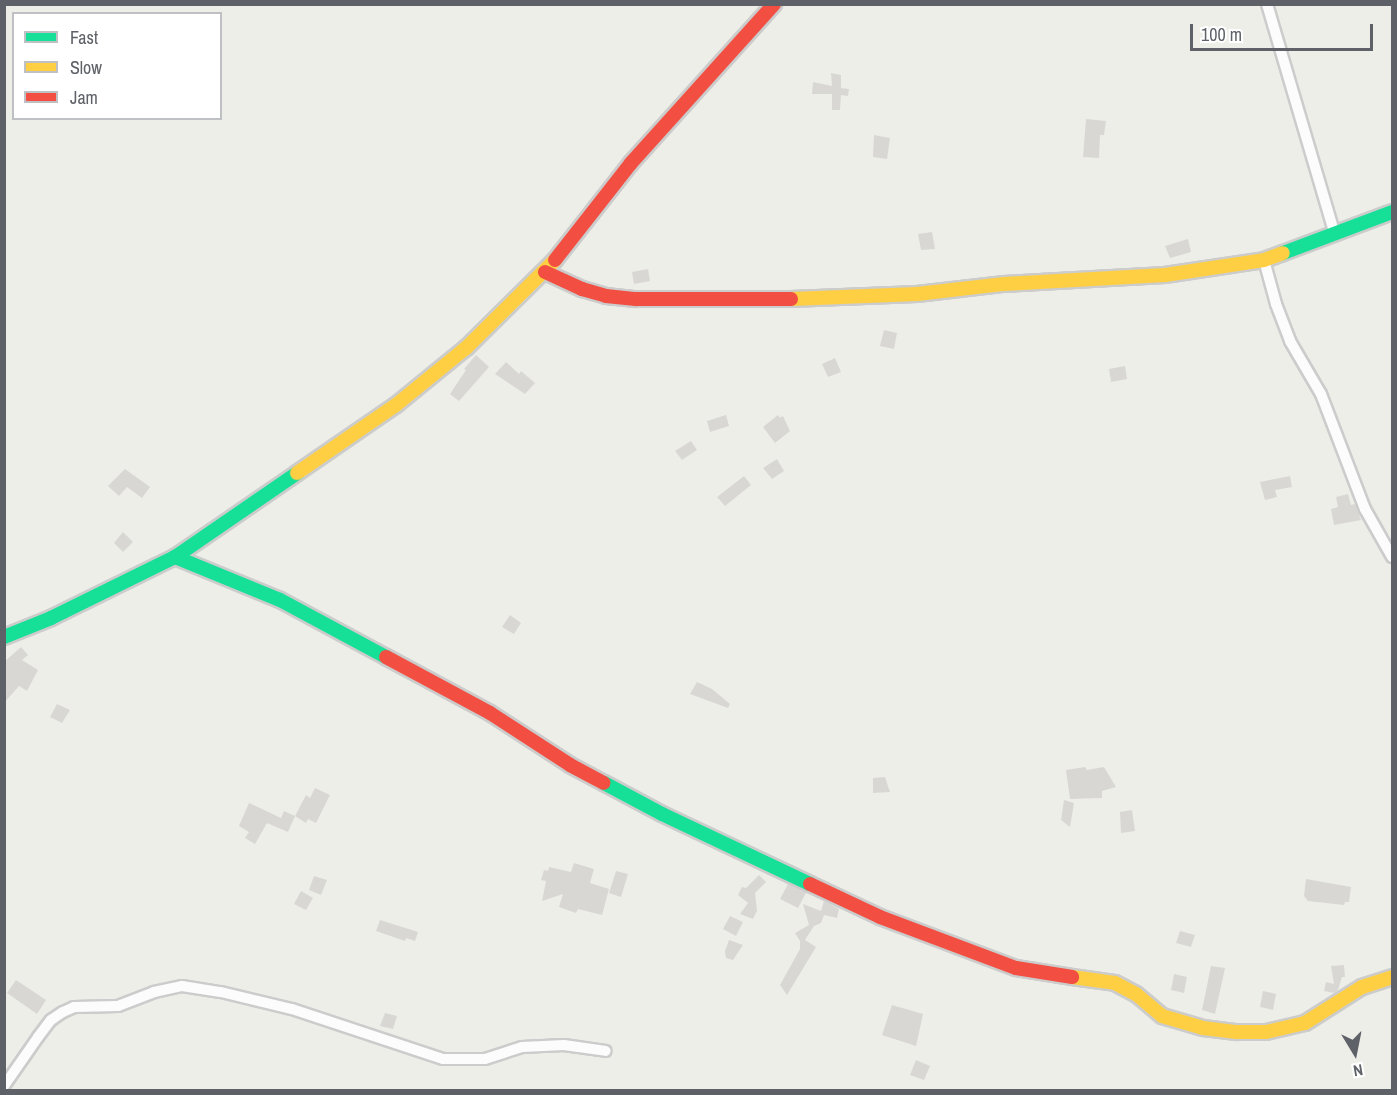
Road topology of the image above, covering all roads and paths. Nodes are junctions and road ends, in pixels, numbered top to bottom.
1 (774, 4) edge
2 (1267, 4) edge
3 (1392, 212) edge
4 (1335, 235) junction
5 (1264, 260) junction
6 (545, 272) junction
7 (175, 557) junction
8 (1392, 557) edge
9 (4, 637) edge
10 (1392, 977) edge
11 (606, 1051) dead end
12 (4, 1086) edge

1 - 6 street
2 - 4 street
3 - 4 street
4 - 5 street
5 - 6 street
5 - 8 street
6 - 7 street
7 - 9 street
7 - 10 street
11 - 12 street

